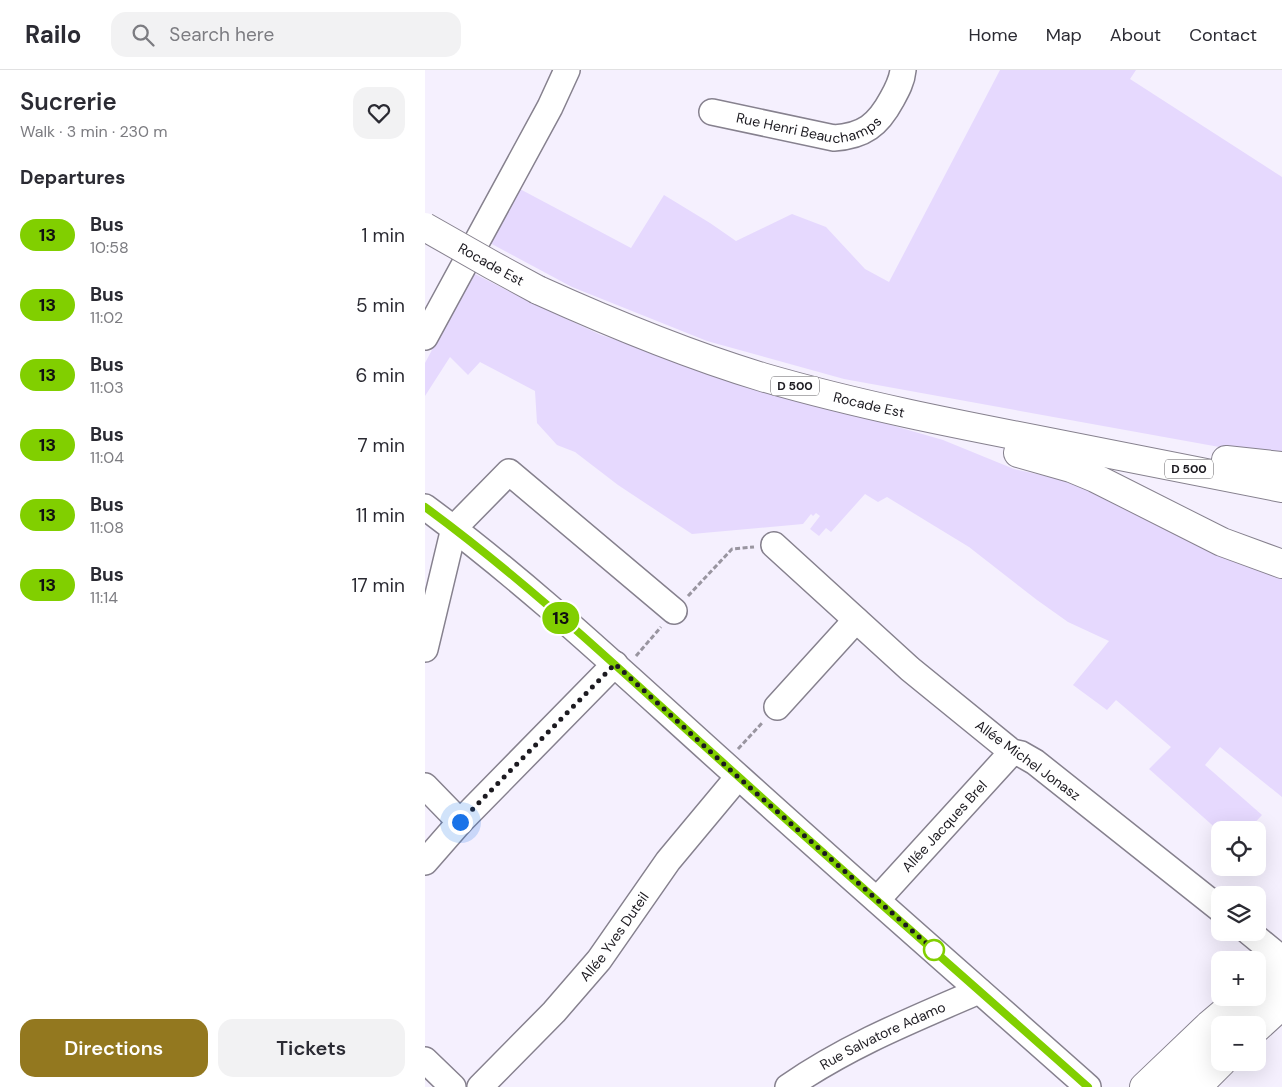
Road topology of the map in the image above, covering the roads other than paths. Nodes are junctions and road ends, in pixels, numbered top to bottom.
1 (567, 70) edge
2 (903, 70) edge
3 (712, 112) dead end
4 (425, 227) edge
5 (425, 338) edge
6 (907, 413) junction
7 (1096, 451) junction
8 (1282, 466) edge
9 (1282, 488) edge
10 (425, 507) edge
11 (454, 528) junction
12 (774, 545) dead end
13 (1282, 564) edge
14 (675, 611) dead end
15 (856, 620) junction
16 (425, 649) edge
17 (615, 664) junction
18 (777, 707) road end
19 (1012, 752) junction
20 (731, 771) junction
21 (425, 786) edge
22 (460, 822) junction
23 (425, 862) edge
24 (877, 900) junction
25 (1211, 902) edge
26 (1260, 941) edge
27 (1282, 960) edge
28 (1266, 975) edge
29 (1282, 980) edge
30 (979, 991) junction
31 (1282, 991) edge
32 (1282, 1005) edge
33 (1231, 1006) edge
34 (1234, 1016) edge
35 (1247, 1016) edge
36 (1266, 1020) edge
37 (1211, 1035) edge
38 (1211, 1047) edge
39 (425, 1060) edge
40 (1213, 1071) edge
41 (453, 1087) edge
42 (480, 1087) edge
43 (788, 1087) edge
44 (1088, 1087) edge
45 (1144, 1087) edge
46 (1156, 1087) edge
47 (1169, 1087) edge
48 (1197, 1087) edge

1 - 5 street
2 - 3 street, Rue Henri Beauchamps
4 - 6 main road, Rocade Est / D 500, bridge
6 - 7 main road, Rocade Est / D 500
6 - 13 main road
7 - 8 main road
7 - 9 main road, Rocade Est / D 500
10 - 11 street
11 - 14 street
11 - 16 street
11 - 17 street
12 - 15 street, Allée Michel Jonasz
15 - 18 street
15 - 19 street, Allée Michel Jonasz
17 - 20 street
17 - 22 street
19 - 24 street, Allée Jacques Brel
19 - 25 street, Allée Michel Jonasz
20 - 24 street
20 - 42 street, Allée Yves Duteil
21 - 22 street
22 - 23 street
24 - 30 street
26 - 27 street
27 - 28 main road
29 - 34 street
30 - 43 street, Rue Salvatore Adamo
30 - 44 street
31 - 35 street
32 - 36 main road
33 - 45 main road
37 - 46 street
38 - 47 street
39 - 41 street
40 - 48 main road

